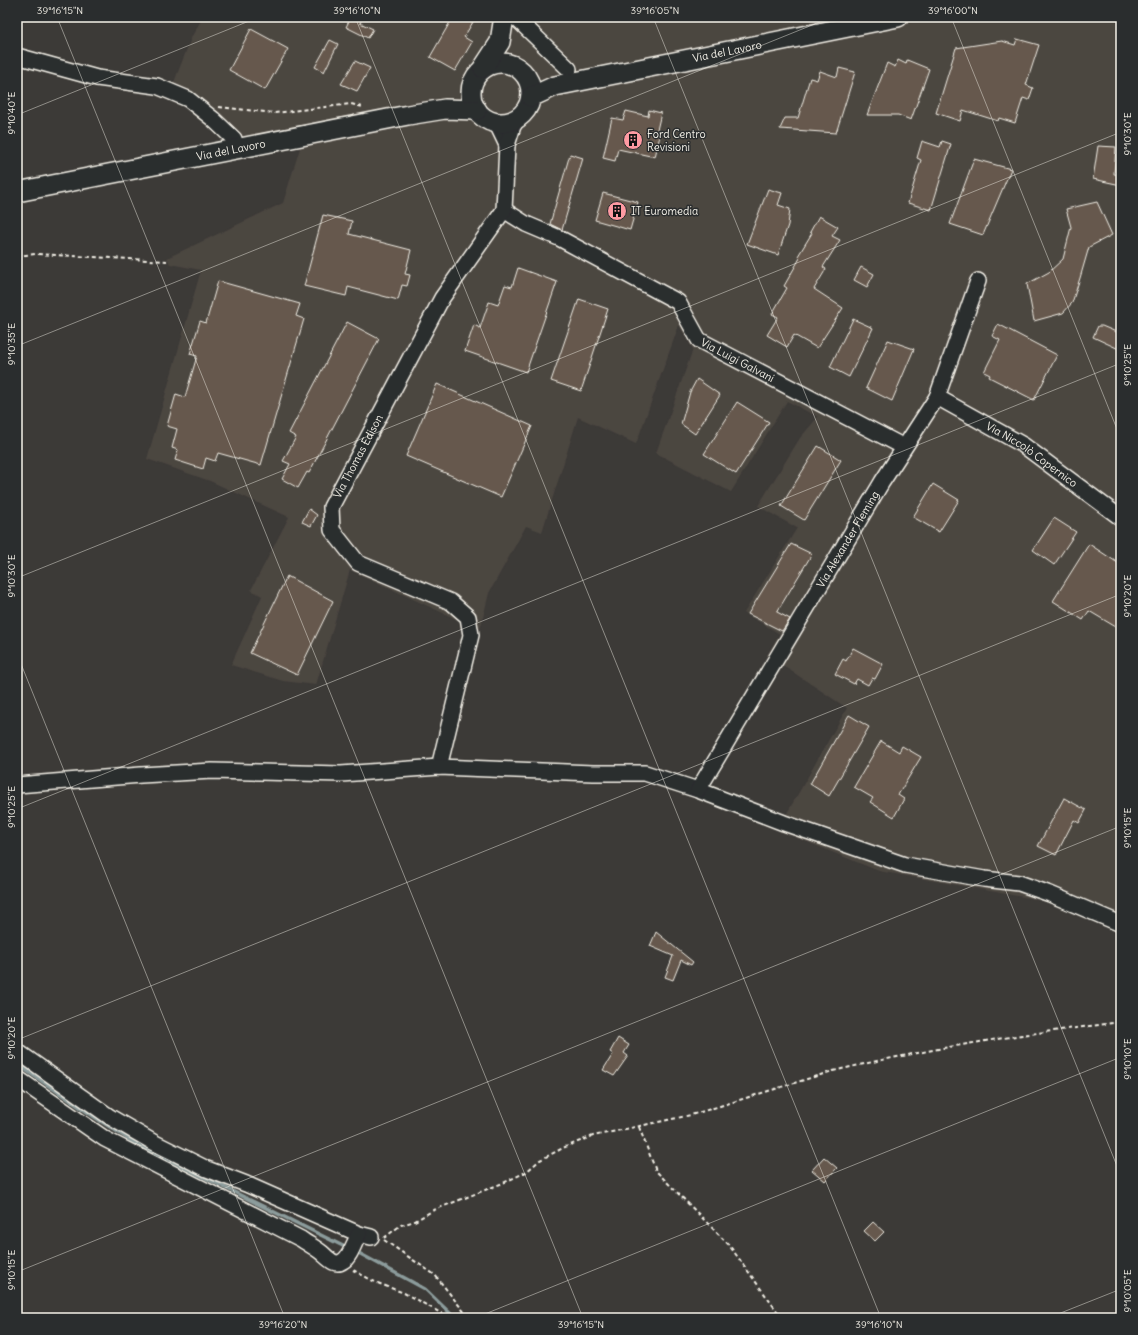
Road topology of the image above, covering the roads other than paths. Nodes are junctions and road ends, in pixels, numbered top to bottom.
1 (506, 17) edge
2 (510, 17) edge
3 (516, 17) edge
4 (898, 17) edge
5 (873, 19) edge
6 (17, 56) edge
7 (484, 68) junction
8 (568, 69) dead end
9 (525, 81) junction
10 (472, 88) junction
11 (445, 109) junction
12 (477, 110) junction
13 (519, 117) junction
14 (496, 122) junction
15 (506, 145) junction
16 (237, 149) junction
17 (17, 192) edge
18 (504, 210) junction
19 (978, 281) dead end
20 (937, 397) junction
21 (904, 447) junction
22 (1121, 518) edge
23 (439, 767) junction
24 (17, 785) edge
25 (698, 790) junction
26 (1121, 924) edge
27 (17, 1050) edge
28 (17, 1078) edge

1 - 7 main road
2 - 9 main road
3 - 8 street
4 - 5 main road, Via del Lavoro
5 - 9 main road, Via del Lavoro
6 - 16 street
7 - 9 main road
7 - 10 main road
9 - 13 main road
10 - 11 main road
10 - 12 main road
11 - 12 main road, Via del Lavoro
11 - 16 main road, Via del Lavoro
12 - 14 main road
13 - 14 main road
13 - 15 street
14 - 15 street
15 - 18 street
16 - 17 main road, Via del Lavoro
18 - 21 street, Via Luigi Galvani
18 - 23 street, Via Thomas Edison
19 - 20 street, Via Alexander Fleming
20 - 21 street, Via Alexander Fleming
20 - 22 street, Via Niccolò Copernico
21 - 25 street, Via Alexander Fleming
23 - 24 street
23 - 25 street
25 - 26 street
27 - 28 street

